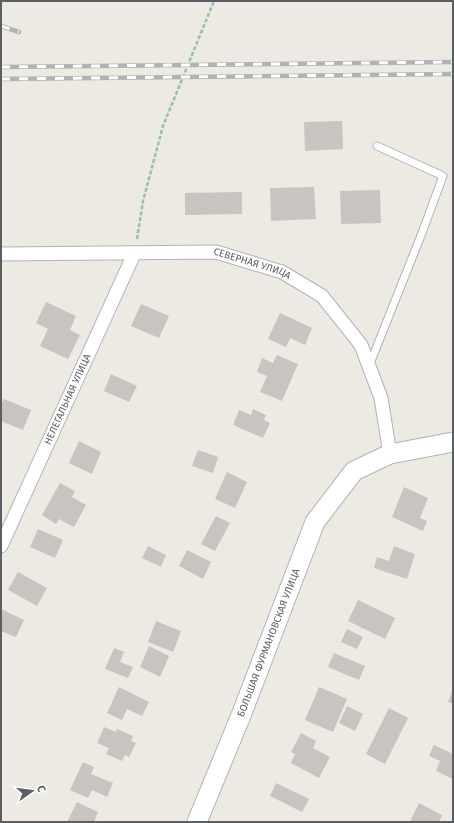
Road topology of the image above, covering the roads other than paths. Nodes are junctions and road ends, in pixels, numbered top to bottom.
1 (377, 146) dead end
2 (1, 254) edge
3 (134, 254) junction
4 (369, 367) junction
5 (453, 442) edge
6 (390, 454) junction
7 (1, 546) edge
8 (197, 822) edge

1 - 4 lane
2 - 3 street, СЕВЕРНАЯ УЛИЦА
3 - 4 street, СЕВЕРНАЯ УЛИЦА
3 - 7 street, НЕЛЕГАЛЬНАЯ УЛИЦА
4 - 6 street, СЕВЕРНАЯ УЛИЦА
5 - 6 main road
6 - 8 main road, БОЛЬШАЯ ФУРМАНОВСКАЯ УЛИЦА

